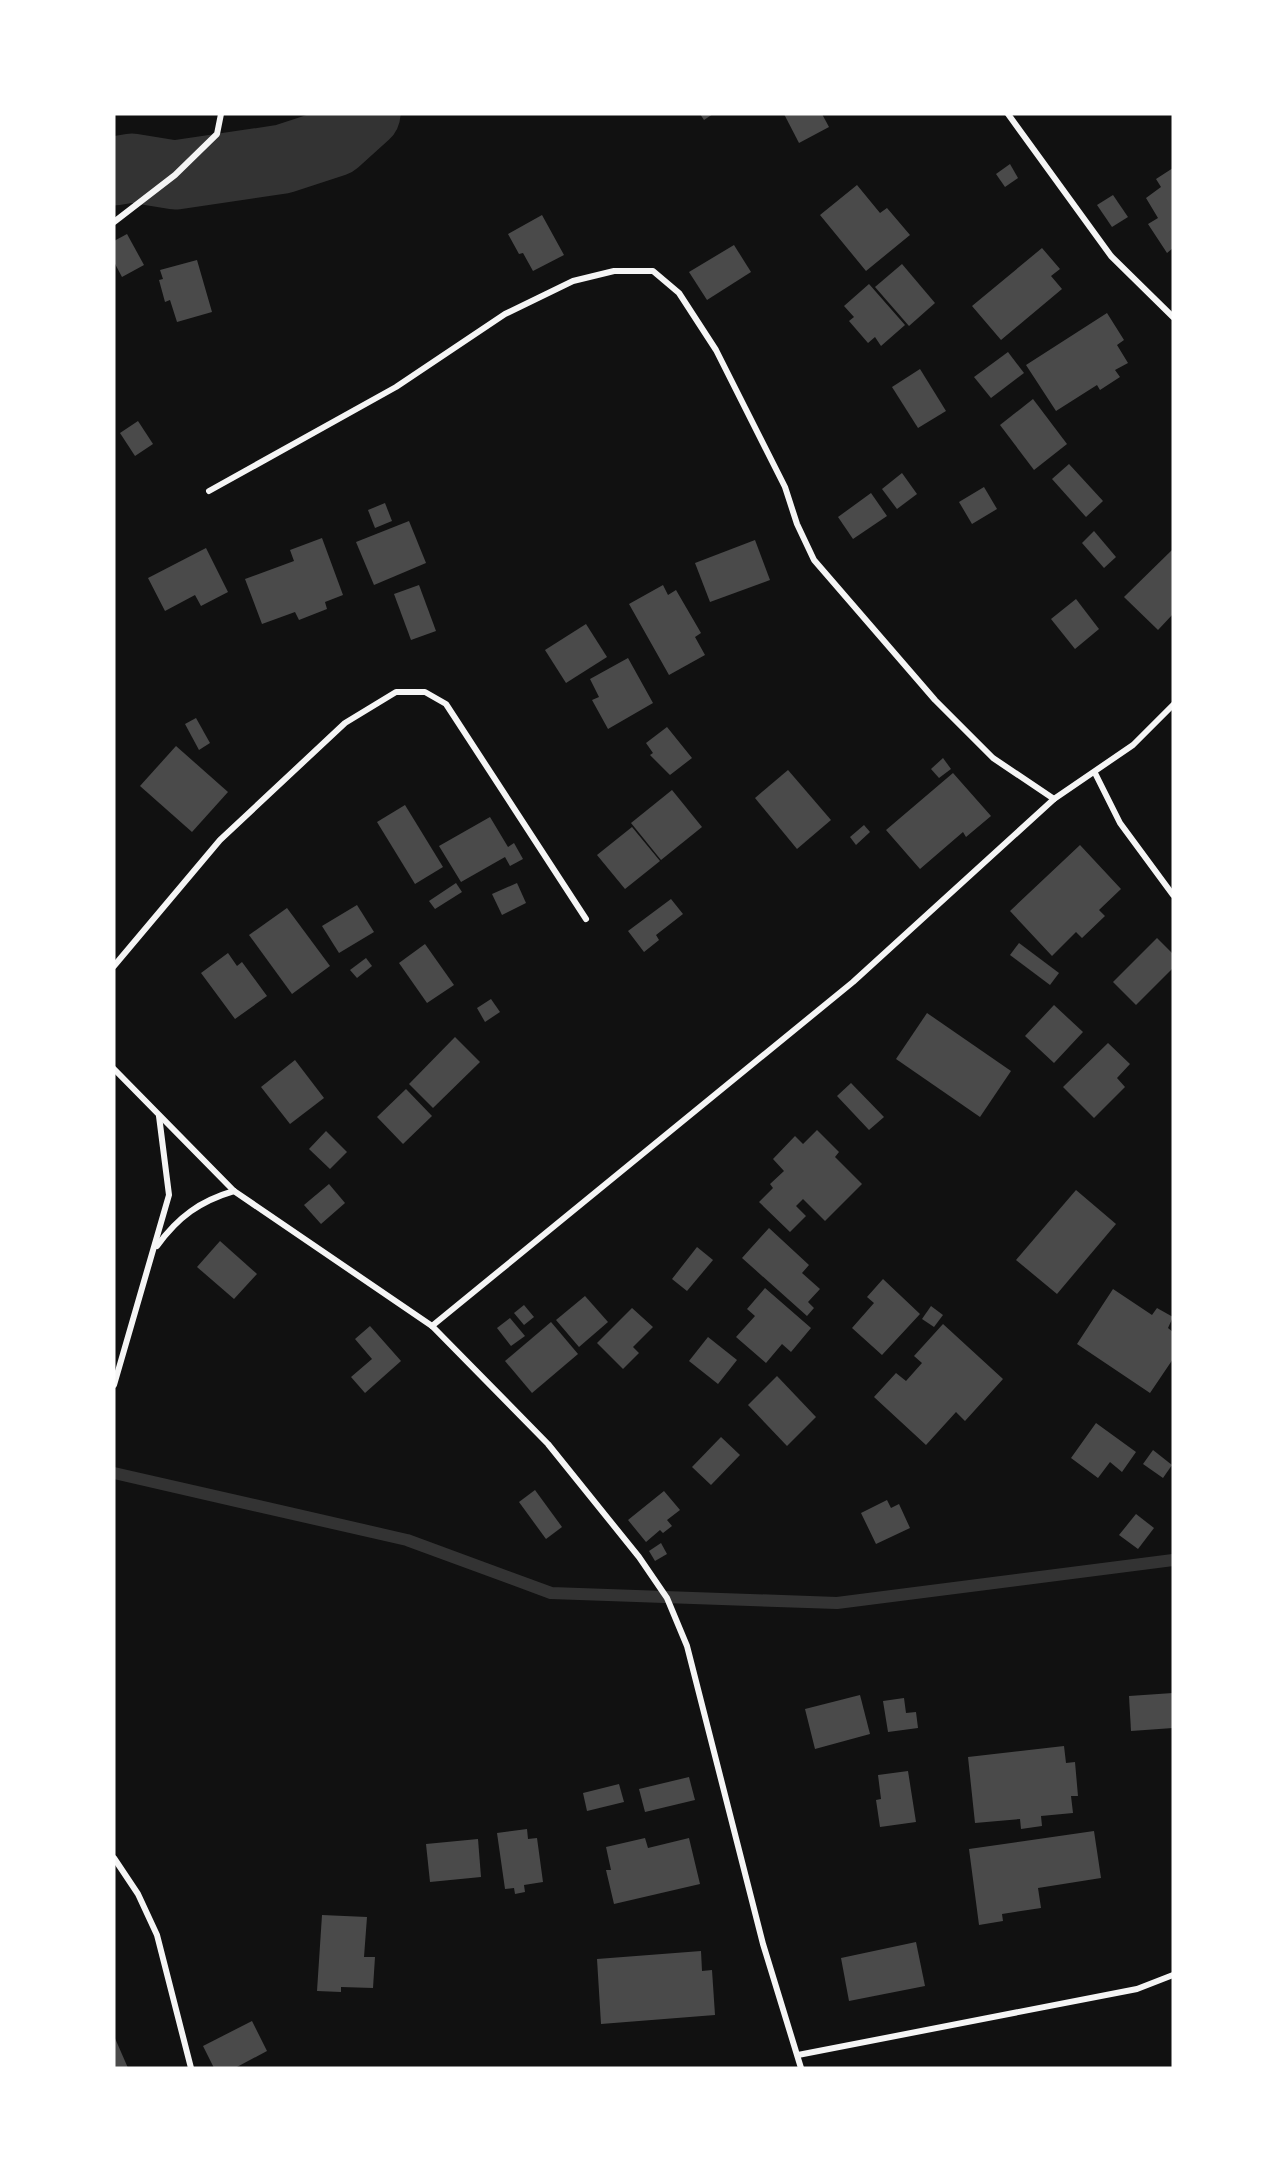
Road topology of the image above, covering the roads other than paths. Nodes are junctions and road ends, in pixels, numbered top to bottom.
1 (221, 114) edge
2 (1008, 114) edge
3 (114, 222) edge
4 (1173, 318) edge
5 (209, 491) dead end
6 (1173, 705) edge
7 (1095, 773) junction
8 (1054, 800) junction
9 (1173, 895) edge
10 (586, 918) dead end
11 (114, 966) edge
12 (114, 1069) edge
13 (159, 1116) junction
14 (234, 1191) junction
15 (154, 1251) junction
16 (432, 1326) junction
17 (114, 1385) edge
18 (114, 1858) edge
19 (1173, 1975) edge
20 (798, 2055) junction
21 (191, 2068) edge
22 (801, 2068) edge

1 - 3 street
2 - 4 street
5 - 8 street
6 - 7 street
7 - 8 street
7 - 9 street
8 - 16 street
10 - 11 street
12 - 13 street
13 - 14 street
13 - 15 street
14 - 15 street
14 - 16 street
15 - 17 street
16 - 20 street
18 - 21 street
19 - 20 street
20 - 22 street

